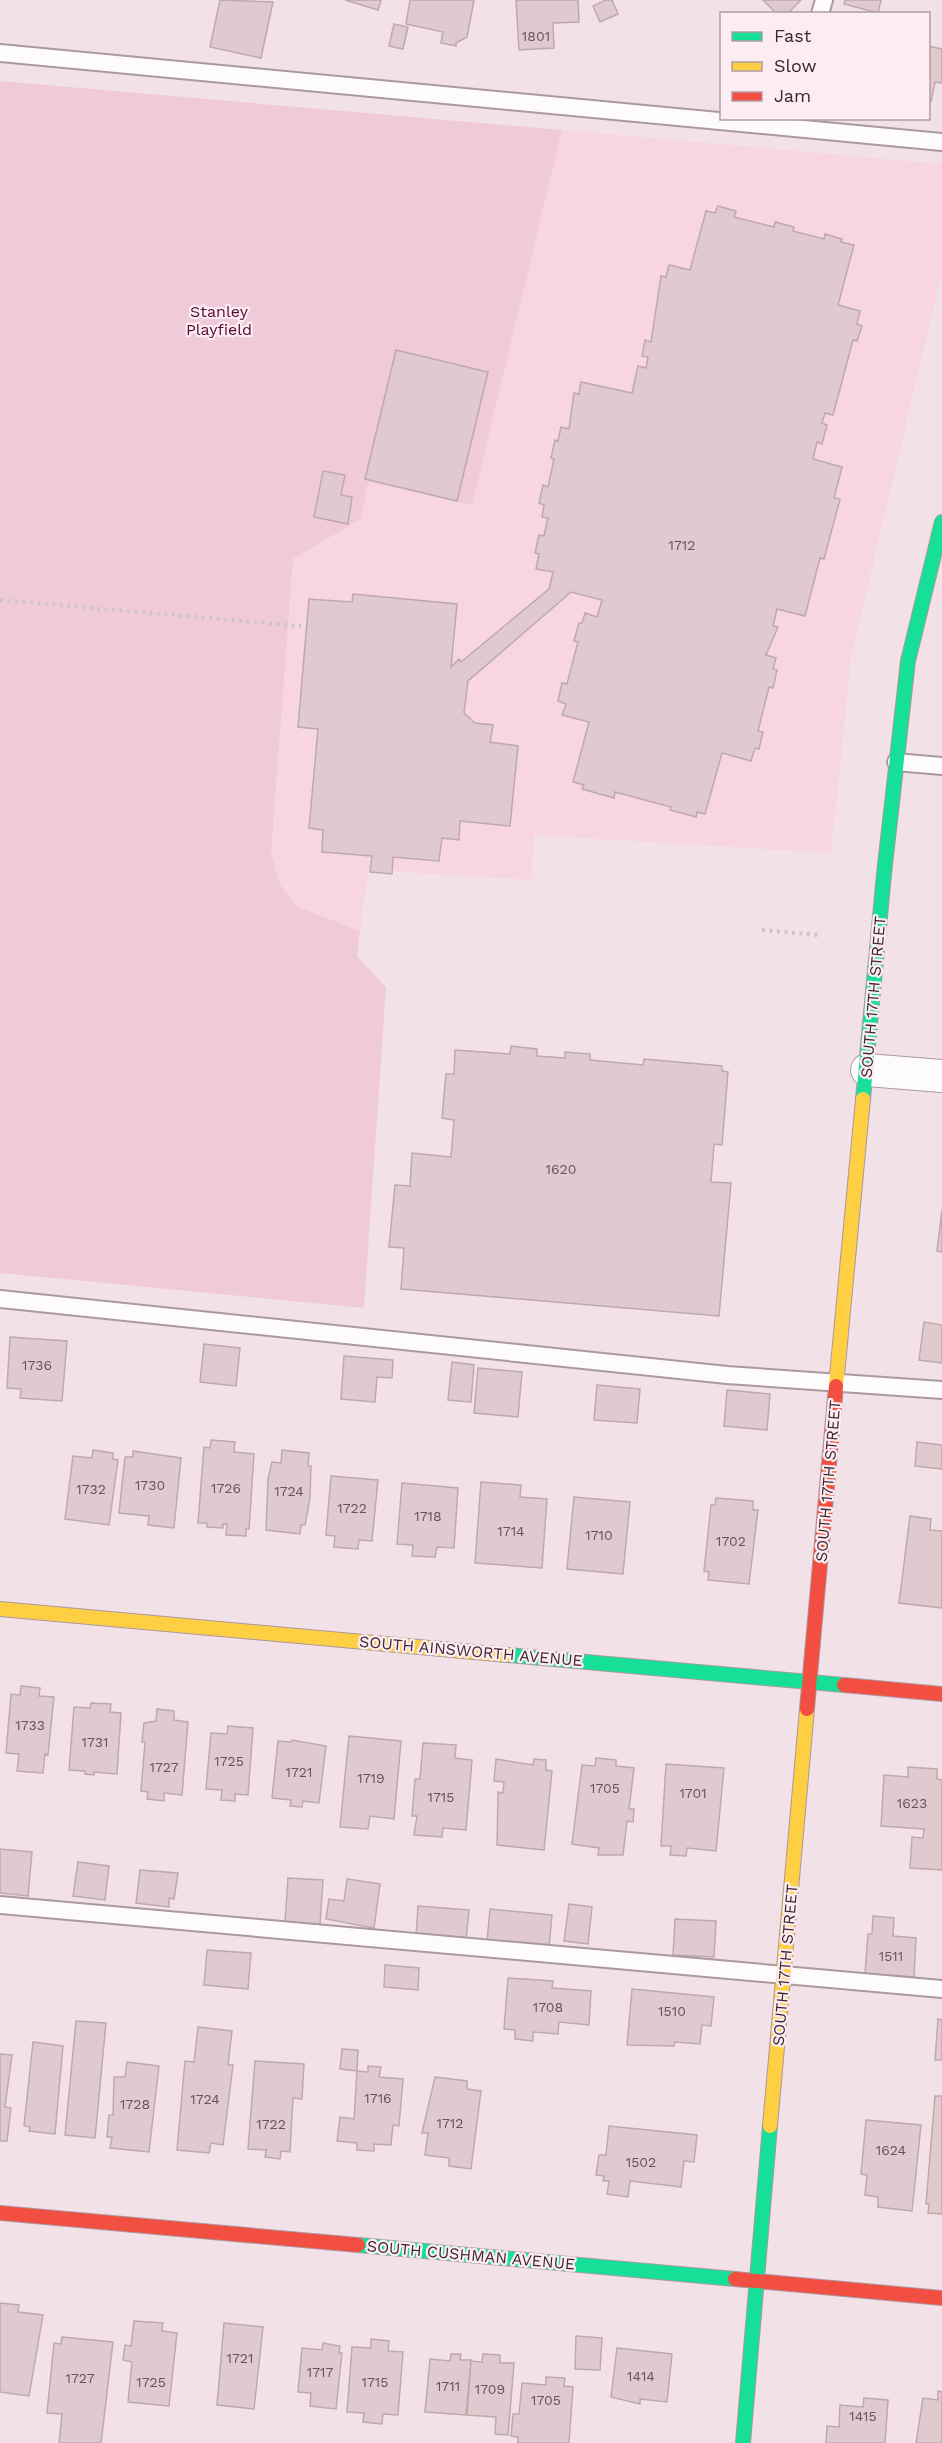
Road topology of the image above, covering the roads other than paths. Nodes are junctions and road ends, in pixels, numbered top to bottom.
1 (0, 53) edge
2 (720, 117) edge
3 (759, 120) edge
4 (793, 123) edge
5 (942, 142) edge
6 (942, 522) edge
7 (896, 762) junction
8 (942, 766) edge
9 (867, 1070) junction
10 (942, 1077) edge
11 (0, 1299) edge
12 (838, 1382) junction
13 (942, 1390) edge
14 (0, 1609) edge
15 (809, 1682) junction
16 (942, 1694) edge
17 (0, 1905) edge
18 (784, 1977) junction
19 (942, 1989) edge
20 (0, 2213) edge
21 (758, 2282) junction
22 (942, 2298) edge
23 (743, 2443) edge

1 - 2 lane
3 - 4 lane
4 - 5 lane
6 - 7 street, SOUTH 17TH STREET
7 - 8 lane
7 - 9 street, SOUTH 17TH STREET
9 - 10 street
9 - 12 street, SOUTH 17TH STREET
11 - 12 lane
12 - 13 lane
12 - 15 street, SOUTH 17TH STREET
14 - 15 street, SOUTH AINSWORTH AVENUE
15 - 16 street, SOUTH AINSWORTH AVENUE
15 - 18 street, SOUTH 17TH STREET
17 - 18 lane
18 - 19 lane
18 - 21 street, SOUTH 17TH STREET
20 - 21 street, SOUTH CUSHMAN AVENUE
21 - 22 street, SOUTH CUSHMAN AVENUE
21 - 23 street, SOUTH 17TH STREET

